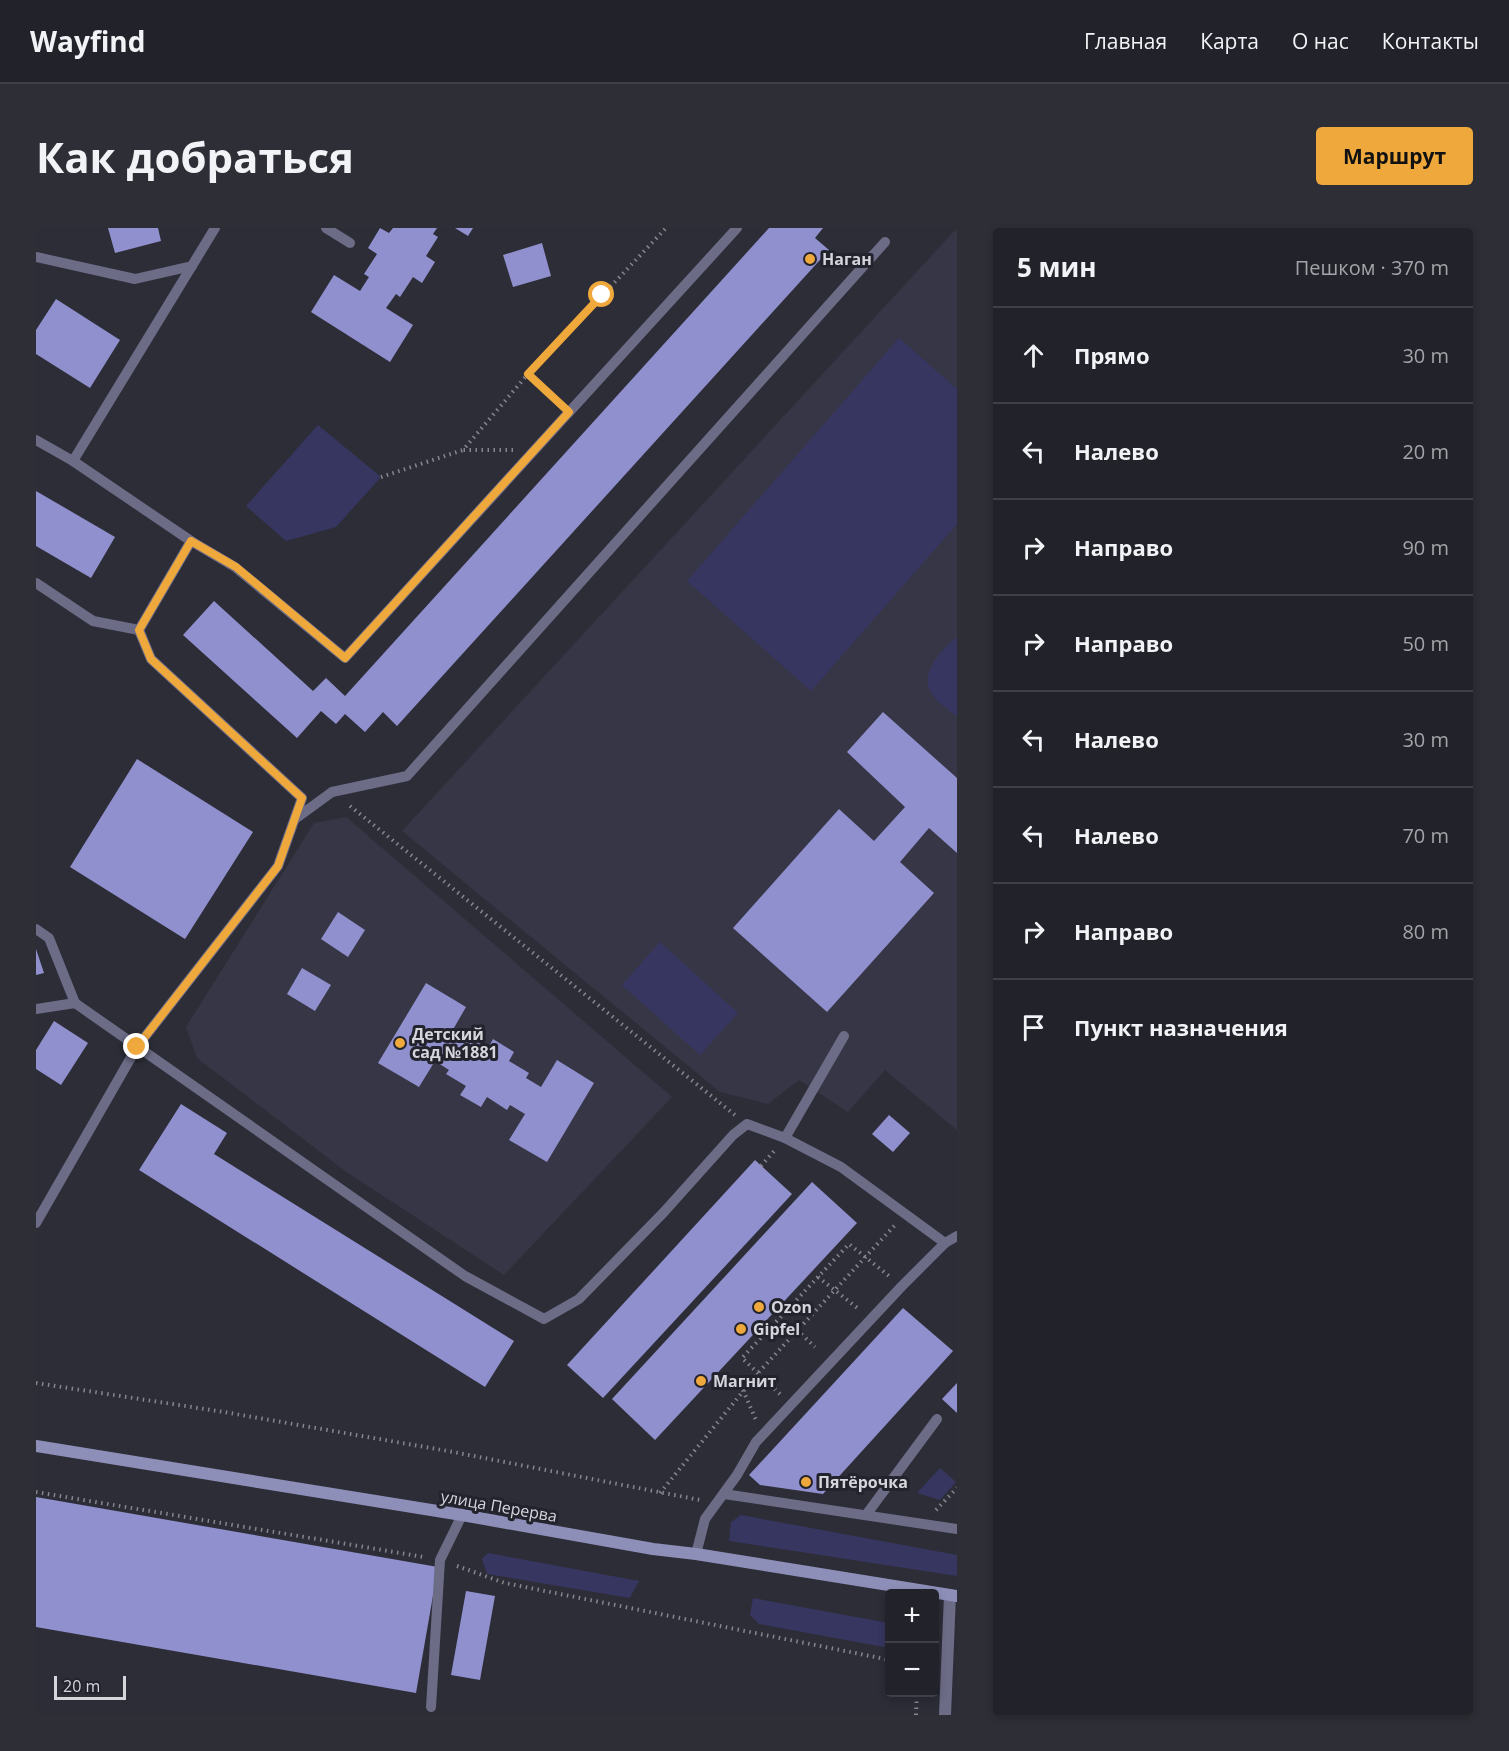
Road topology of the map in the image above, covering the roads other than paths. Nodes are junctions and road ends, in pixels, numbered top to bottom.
1 (214, 228) edge
2 (326, 228) edge
3 (736, 228) edge
4 (885, 242) dead end
5 (350, 243) dead end
6 (36, 257) edge
7 (192, 266) junction
8 (36, 440) edge
9 (73, 461) junction
10 (191, 541) junction
11 (36, 583) edge
12 (139, 630) junction
13 (294, 819) junction
14 (36, 929) edge
15 (75, 1003) junction
16 (36, 1010) edge
17 (844, 1036) dead end
18 (137, 1047) junction
19 (785, 1138) junction
20 (36, 1222) edge
21 (957, 1236) edge
22 (945, 1243) junction
23 (937, 1419) dead end
24 (36, 1446) edge
25 (724, 1494) junction
26 (462, 1515) junction
27 (866, 1515) junction
28 (957, 1529) edge
29 (696, 1554) junction
30 (953, 1595) edge
31 (431, 1707) dead end
32 (945, 1715) edge

1 - 7 lane
2 - 5 lane
3 - 10 lane
4 - 13 lane
6 - 7 lane
7 - 9 lane
8 - 9 lane
9 - 10 lane
10 - 12 lane
11 - 12 lane
12 - 13 lane
13 - 18 lane
14 - 15 lane
15 - 16 lane
15 - 18 lane
17 - 19 lane
18 - 19 lane
18 - 20 lane
19 - 22 lane
21 - 22 lane
22 - 25 lane
23 - 27 lane
24 - 26 main road, улица Перерва
25 - 27 lane
25 - 29 lane
26 - 29 main road, улица Перерва
26 - 31 lane
27 - 28 lane
29 - 30 main road, улица Перерва
30 - 32 street

